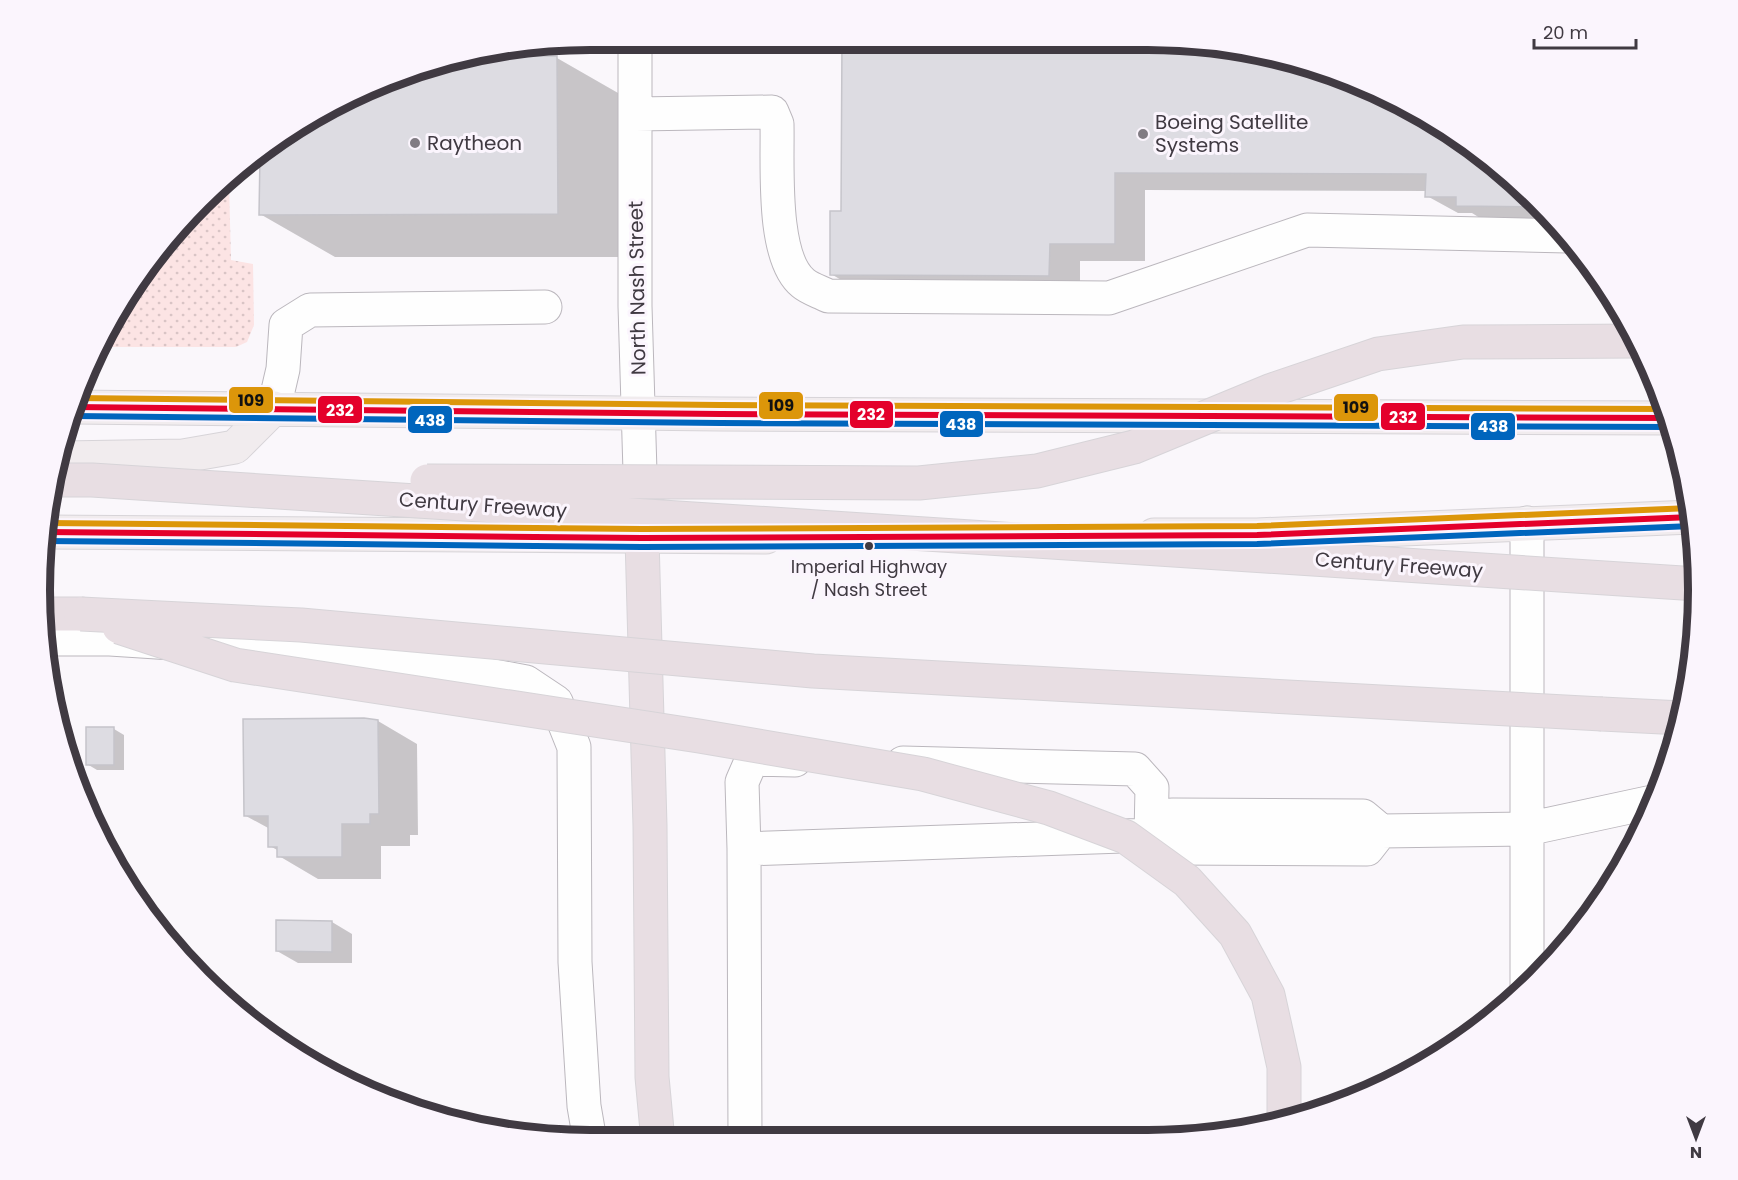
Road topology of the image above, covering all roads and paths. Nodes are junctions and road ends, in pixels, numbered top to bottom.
1 (635, 50) edge
2 (636, 114) junction
3 (1555, 236) edge
4 (545, 307) dead end
5 (1628, 341) edge
6 (82, 407) edge
7 (273, 408) junction
8 (638, 413) junction
9 (1661, 418) edge
10 (66, 458) edge
11 (61, 480) edge
12 (92, 480) junction
13 (1684, 516) edge
14 (1527, 523) junction
15 (53, 532) edge
16 (961, 536) junction
17 (642, 538) junction
18 (1688, 583) edge
19 (51, 614) edge
20 (81, 614) junction
21 (52, 639) edge
22 (1673, 717) edge
23 (1644, 804) edge
24 (1527, 829) junction
25 (1151, 835) junction
26 (744, 849) junction
27 (1527, 975) edge
28 (1284, 1113) edge
29 (588, 1130) edge
30 (657, 1130) edge
31 (745, 1130) edge

1 - 2 street, North Nash Street
2 - 3 street
2 - 8 street, North Nash Street
4 - 7 street
5 - 12 highway, bridge
6 - 7 main road
7 - 8 main road
7 - 10 main road
8 - 9 main road
8 - 17 street, North Nash Street
11 - 12 highway, Century Freeway, bridge
12 - 16 highway, Century Freeway, bridge
13 - 14 main road
14 - 16 main road
14 - 24 street
15 - 17 main road
16 - 17 main road
16 - 18 highway, Century Freeway, bridge
17 - 30 highway
19 - 20 highway
20 - 22 highway, bridge
20 - 28 highway, bridge
21 - 29 street
23 - 24 street
24 - 25 street
24 - 27 street
25 - 26 street
25 - 26 street
26 - 31 street

